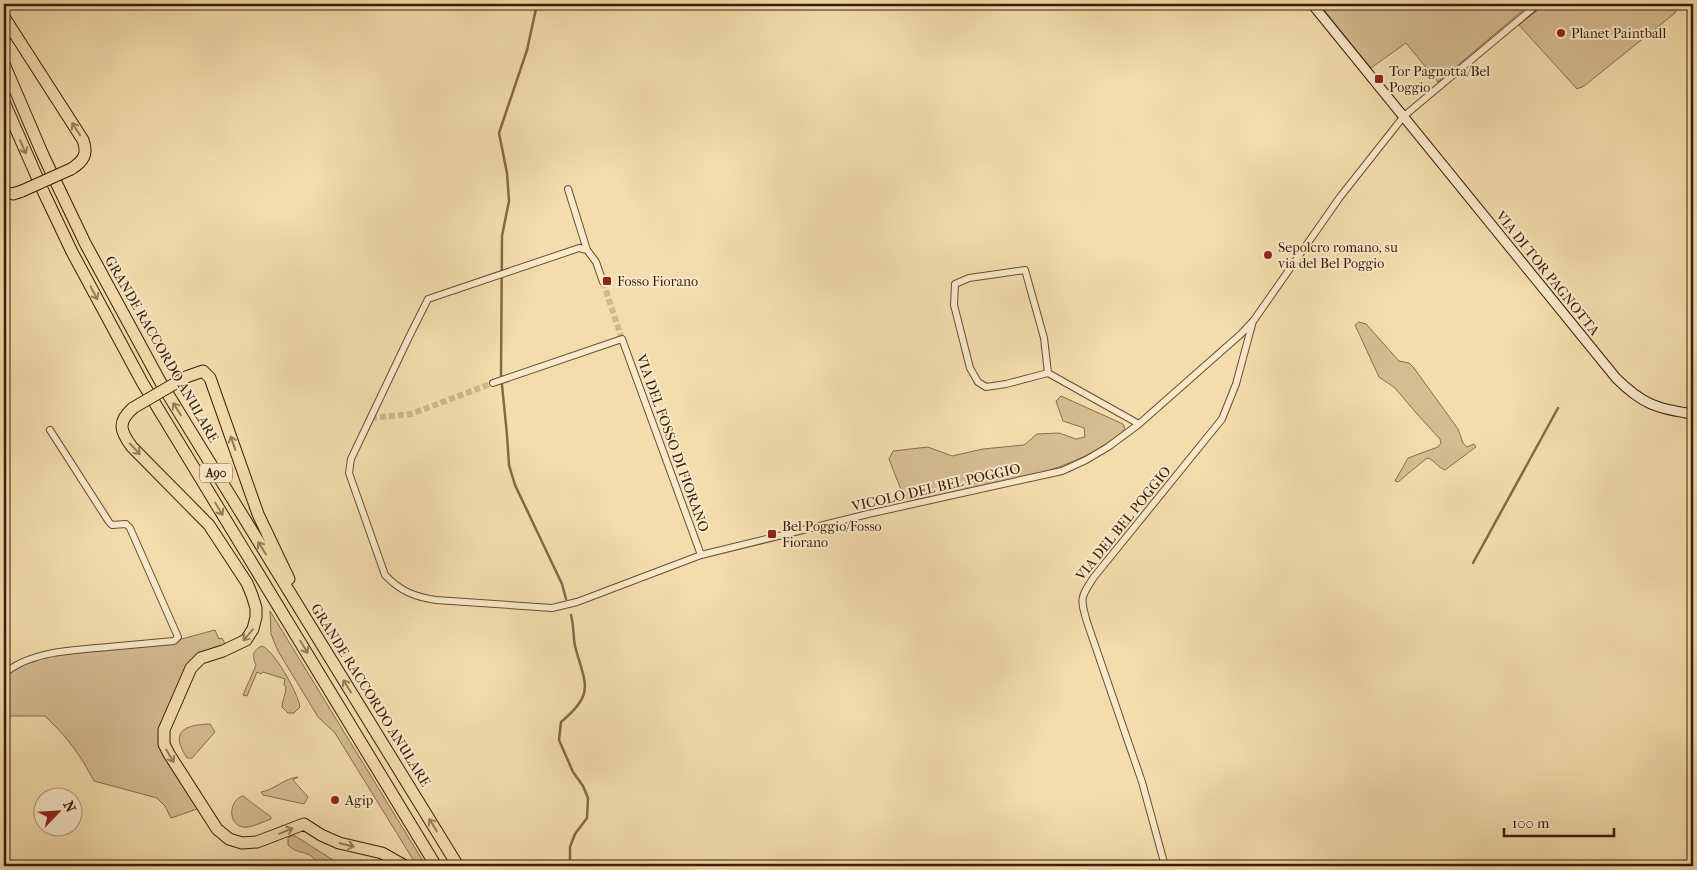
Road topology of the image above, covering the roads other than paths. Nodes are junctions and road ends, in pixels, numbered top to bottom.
1 (1312, 4) edge
2 (1538, 4) edge
3 (4, 17) edge
4 (4, 64) edge
5 (4, 102) edge
6 (1404, 116) junction
7 (568, 189) dead end
8 (4, 192) edge
9 (587, 250) junction
10 (603, 282) tunnel mouth
11 (1254, 320) junction
12 (1048, 373) junction
13 (494, 382) tunnel mouth
14 (1693, 414) edge
15 (1139, 424) junction
16 (50, 430) dead end
17 (701, 555) junction
18 (314, 633) junction
19 (4, 674) edge
20 (405, 866) edge
21 (436, 866) edge
22 (458, 866) edge
23 (1165, 866) edge

1 - 6 street, VIA DI TOR PAGNOTTA
2 - 6 street
8 -> 3 highway, bridge
18 -> 4 highway, GRANDE RACCORDO ANULARE / A90
5 -> 21 highway, A90
6 - 11 street, VICOLO DEL BEL POGGIO
6 - 14 street, VIA DI TOR PAGNOTTA
7 - 9 street
9 - 10 street
9 - 17 street, VICOLO DEL BEL POGGIO
11 - 15 street, VICOLO DEL BEL POGGIO
11 - 23 street, VIA DEL BEL POGGIO
12 - 12 street
12 - 15 street
13 - 17 street, VIA DEL FOSSO DI FIORANO
15 - 17 street, VICOLO DEL BEL POGGIO
16 - 19 street
18 -> 20 highway, bridge
22 -> 18 highway, GRANDE RACCORDO ANULARE / A90

